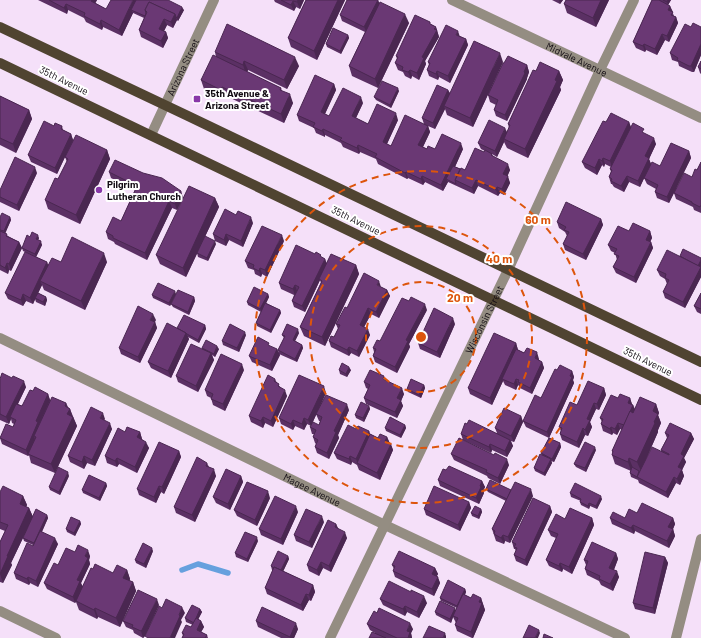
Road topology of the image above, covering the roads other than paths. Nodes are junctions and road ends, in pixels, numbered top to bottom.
1 (214, 0) edge
2 (452, 0) edge
3 (634, 0) edge
4 (0, 27) edge
5 (0, 63) edge
6 (600, 70) junction
7 (164, 105) junction
8 (701, 118) edge
9 (151, 135) junction
10 (508, 270) junction
11 (493, 300) junction
12 (0, 338) edge
13 (701, 362) edge
14 (701, 400) edge
15 (385, 525) junction
16 (701, 540) edge
17 (0, 611) edge
18 (56, 638) edge
19 (330, 638) edge
20 (625, 638) edge
21 (676, 638) edge

1 - 7 street, Arizona Street
2 - 6 street, Midvale Avenue
3 - 6 street, Wisconsin Street
4 - 7 main road, 35th Avenue
5 - 9 main road, 35th Avenue
6 - 8 street, Midvale Avenue
6 - 10 street, Wisconsin Street
7 - 9 street, Arizona Street
7 - 10 main road, 35th Avenue
9 - 11 main road, 35th Avenue
10 - 11 street, Wisconsin Street
10 - 13 main road, 35th Avenue
11 - 14 main road, 35th Avenue
11 - 15 street, Wisconsin Street
12 - 15 street, Magee Avenue
15 - 19 street, Wisconsin Street
15 - 20 street, Magee Avenue
16 - 21 street
17 - 18 street

